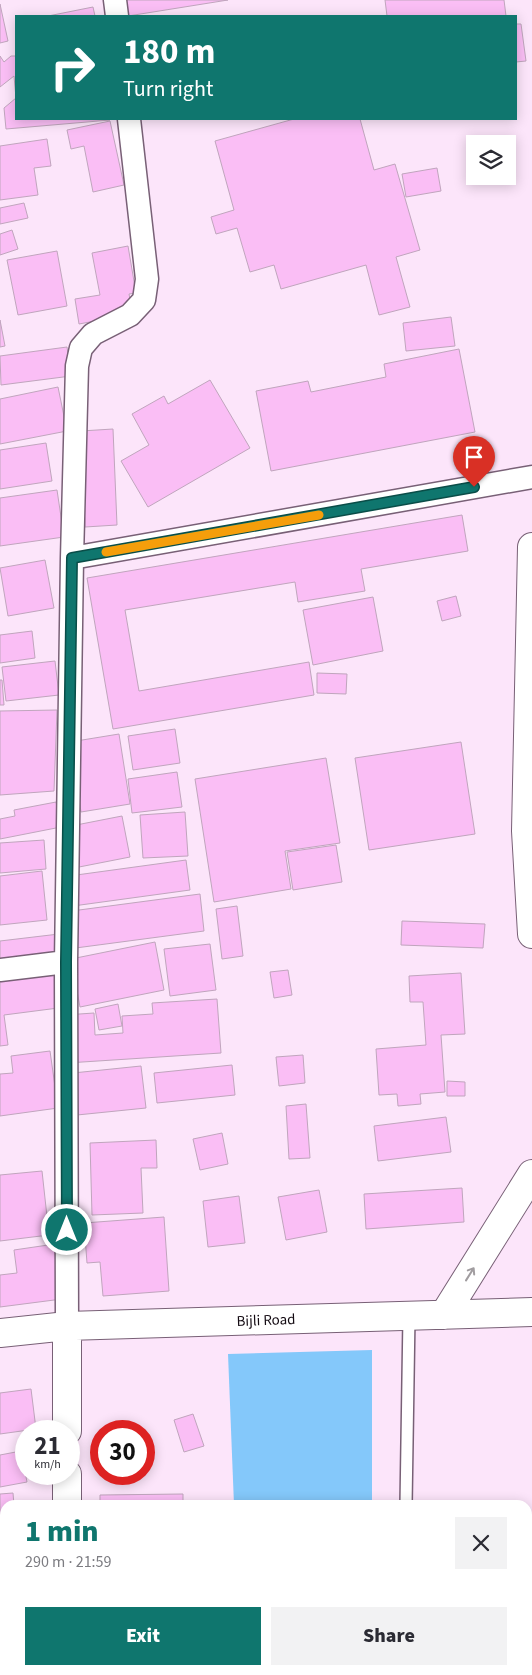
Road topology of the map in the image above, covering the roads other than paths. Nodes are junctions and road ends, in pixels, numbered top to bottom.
1 (115, 0) edge
2 (117, 15) edge
3 (129, 120) edge
4 (532, 477) edge
5 (532, 547) edge
6 (72, 558) junction
7 (532, 934) edge
8 (66, 962) junction
9 (0, 970) edge
10 (532, 1174) edge
11 (532, 1312) edge
12 (444, 1315) junction
13 (409, 1316) junction
14 (67, 1326) junction
15 (0, 1332) edge
16 (67, 1420) edge
17 (67, 1485) edge
18 (67, 1500) edge
19 (406, 1500) edge

1 - 2 street
3 - 6 street
4 - 6 street
5 - 7 street
6 - 8 street
8 - 9 street
8 - 14 street
12 -> 10 street
11 - 12 street, Bijli Road
12 - 13 street, Bijli Road
13 - 14 street, Bijli Road
13 - 19 lane
14 - 15 street, Bijli Road
14 - 16 street
17 - 18 street

